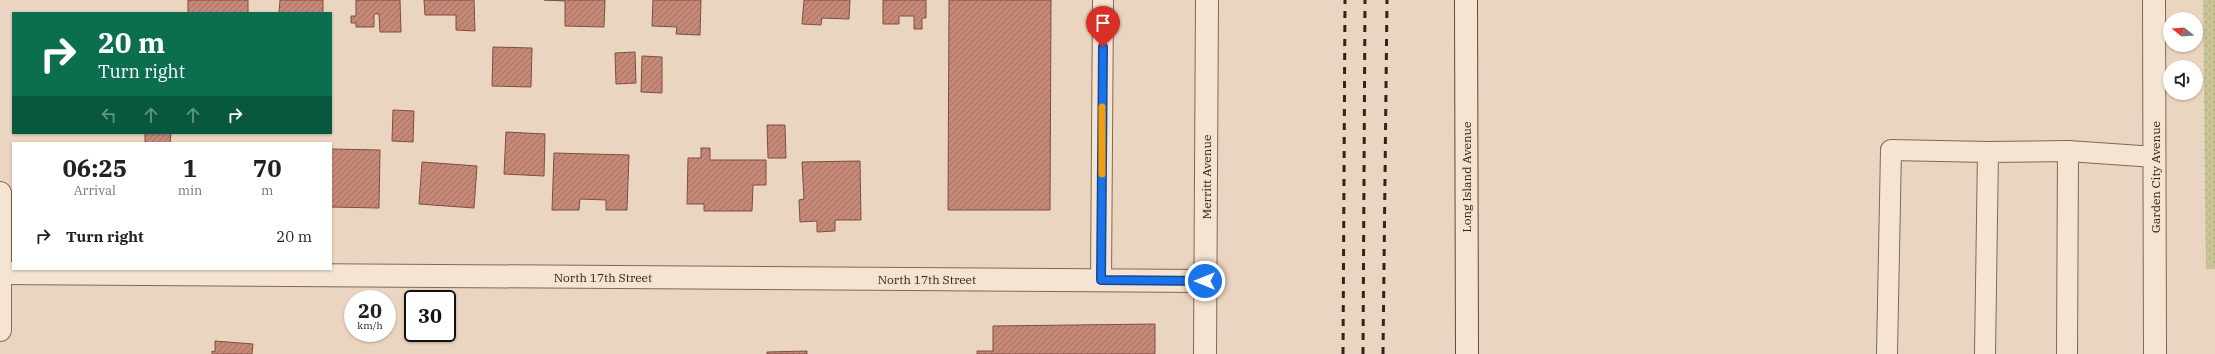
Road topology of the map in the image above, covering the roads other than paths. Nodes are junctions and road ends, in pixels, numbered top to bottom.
1 (1103, 0) edge
2 (1207, 0) edge
3 (1466, 0) edge
4 (2154, 0) edge
5 (2068, 151) junction
6 (1988, 152) junction
7 (2155, 157) junction
8 (0, 193) edge
9 (0, 273) edge
10 (1101, 280) junction
11 (1205, 281) junction
12 (0, 330) edge
13 (1205, 354) edge
14 (1467, 354) edge
15 (1887, 354) edge
16 (1985, 354) edge
17 (2067, 354) edge
18 (2154, 354) edge

1 - 10 lane
2 - 11 street, Merritt Avenue
3 - 14 street, Long Island Avenue
4 - 7 street, Garden City Avenue
5 - 6 lane
5 - 7 lane
5 - 17 lane
6 - 15 lane
6 - 16 lane
7 - 18 street, Garden City Avenue
8 - 9 street
9 - 10 street, North 17th Street
9 - 12 street
10 - 11 street, North 17th Street
11 - 13 street, Merritt Avenue

